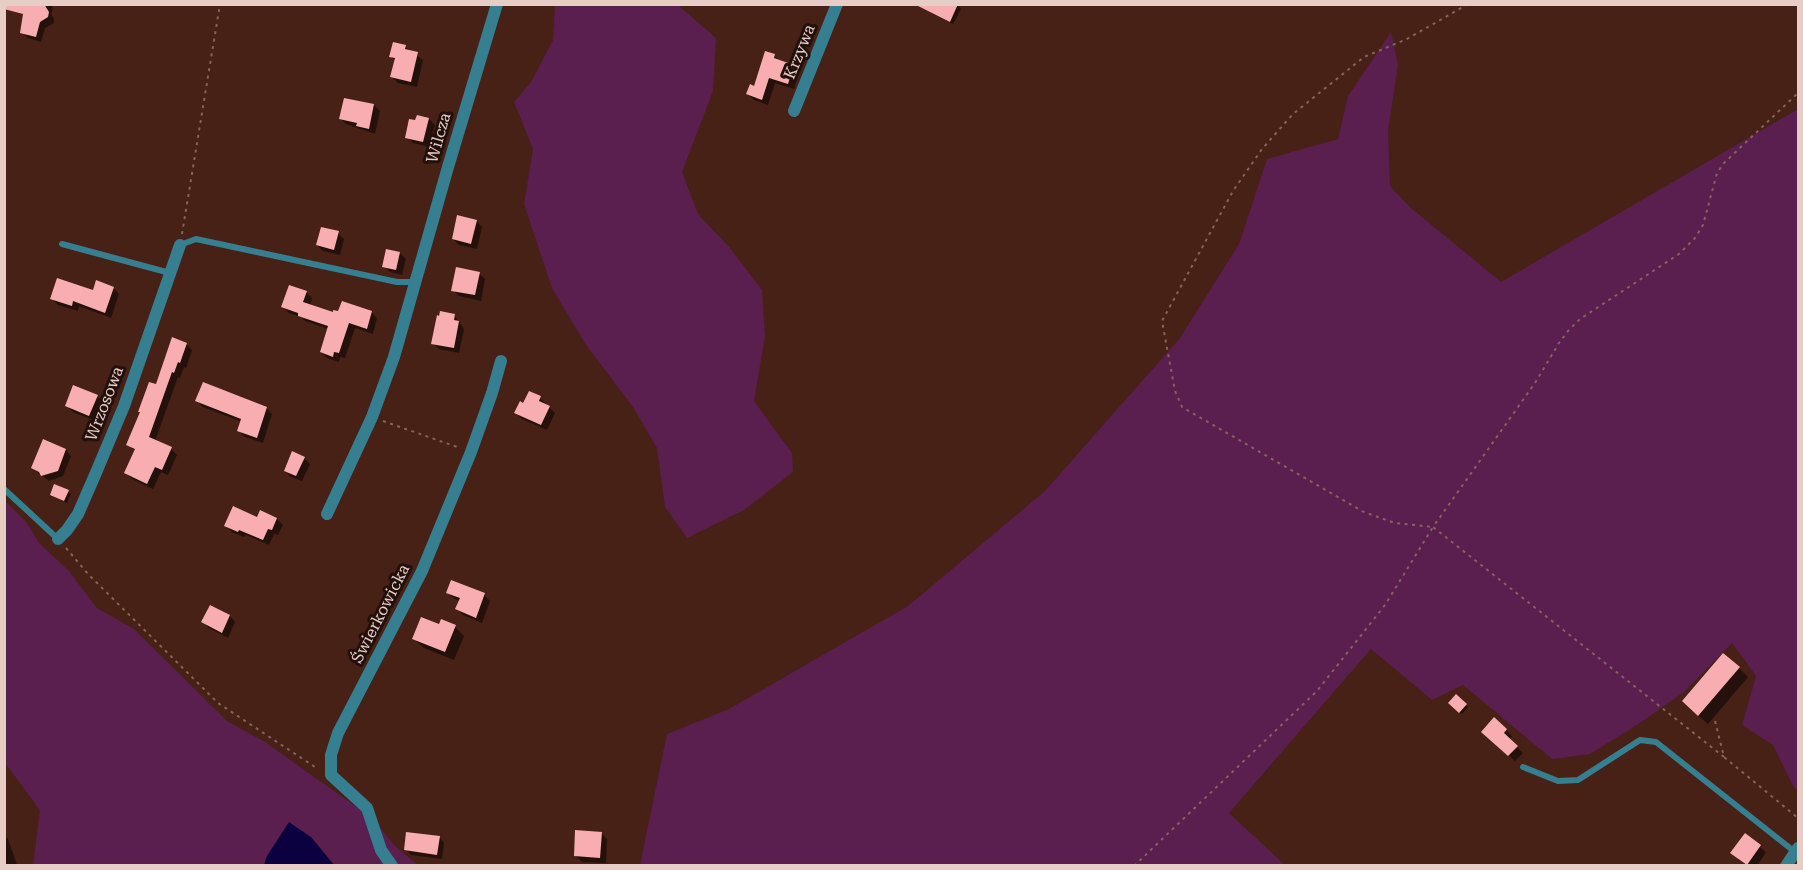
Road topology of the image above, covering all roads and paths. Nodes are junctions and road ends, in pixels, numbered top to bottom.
1 (220, 4) edge
2 (497, 4) edge
3 (837, 4) edge
4 (1468, 4) edge
5 (1798, 93) edge
6 (794, 111) dead end
7 (62, 244) dead end
8 (180, 245) junction
9 (170, 273) junction
10 (414, 282) junction
11 (501, 362) dead end
12 (372, 417) junction
13 (471, 452) junction
14 (4, 489) edge
15 (327, 514) dead end
16 (1433, 527) junction
17 (58, 539) junction
18 (1714, 721) dead end
19 (1724, 757) junction
20 (1523, 767) dead end
21 (331, 775) junction
22 (1798, 818) edge
23 (1797, 850) edge
24 (392, 866) edge
25 (1134, 866) edge
26 (1786, 866) edge

1 - 8 path
2 - 10 street, Wilcza
3 - 6 street, Krzywa
4 - 16 path
5 - 16 path
7 - 9 lane
8 - 9 street, Wrzosowa
8 - 10 lane
9 - 17 street, Wrzosowa
10 - 12 street, Wilcza
11 - 13 street, Świerkowicka
12 - 13 path
12 - 15 street, Wilcza
13 - 21 street, Świerkowicka
14 - 17 lane
16 - 19 path
16 - 25 path
17 - 21 path
18 - 19 path
19 - 22 path
20 - 23 lane
21 - 24 street
23 - 26 street

